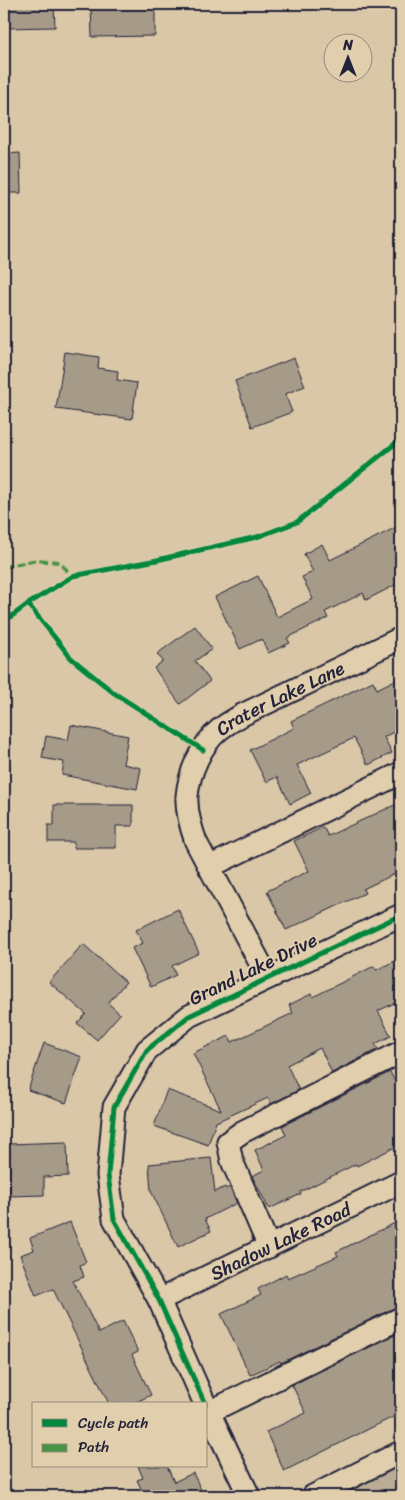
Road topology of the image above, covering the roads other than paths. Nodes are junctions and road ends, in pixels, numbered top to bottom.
1 (401, 638) edge
2 (401, 773) edge
3 (209, 867) junction
4 (401, 915) edge
5 (268, 978) junction
6 (401, 1052) edge
7 (401, 1182) edge
8 (269, 1247) junction
9 (159, 1300) junction
10 (401, 1318) edge
11 (205, 1402) edge
12 (208, 1407) edge
13 (208, 1409) edge
14 (401, 1452) edge
15 (249, 1496) edge
16 (313, 1496) edge

1 - 3 street, Crater Lake Lane
2 - 3 street
3 - 5 street, Crater Lake Lane
4 - 5 street, Grand Lake Drive
5 - 9 street, Grand Lake Drive
6 - 8 street
7 - 8 street, Shadow Lake Road
8 - 9 street, Shadow Lake Road
9 - 11 street, Grand Lake Drive
10 - 12 street
13 - 15 street, Grand Lake Drive
14 - 16 street

